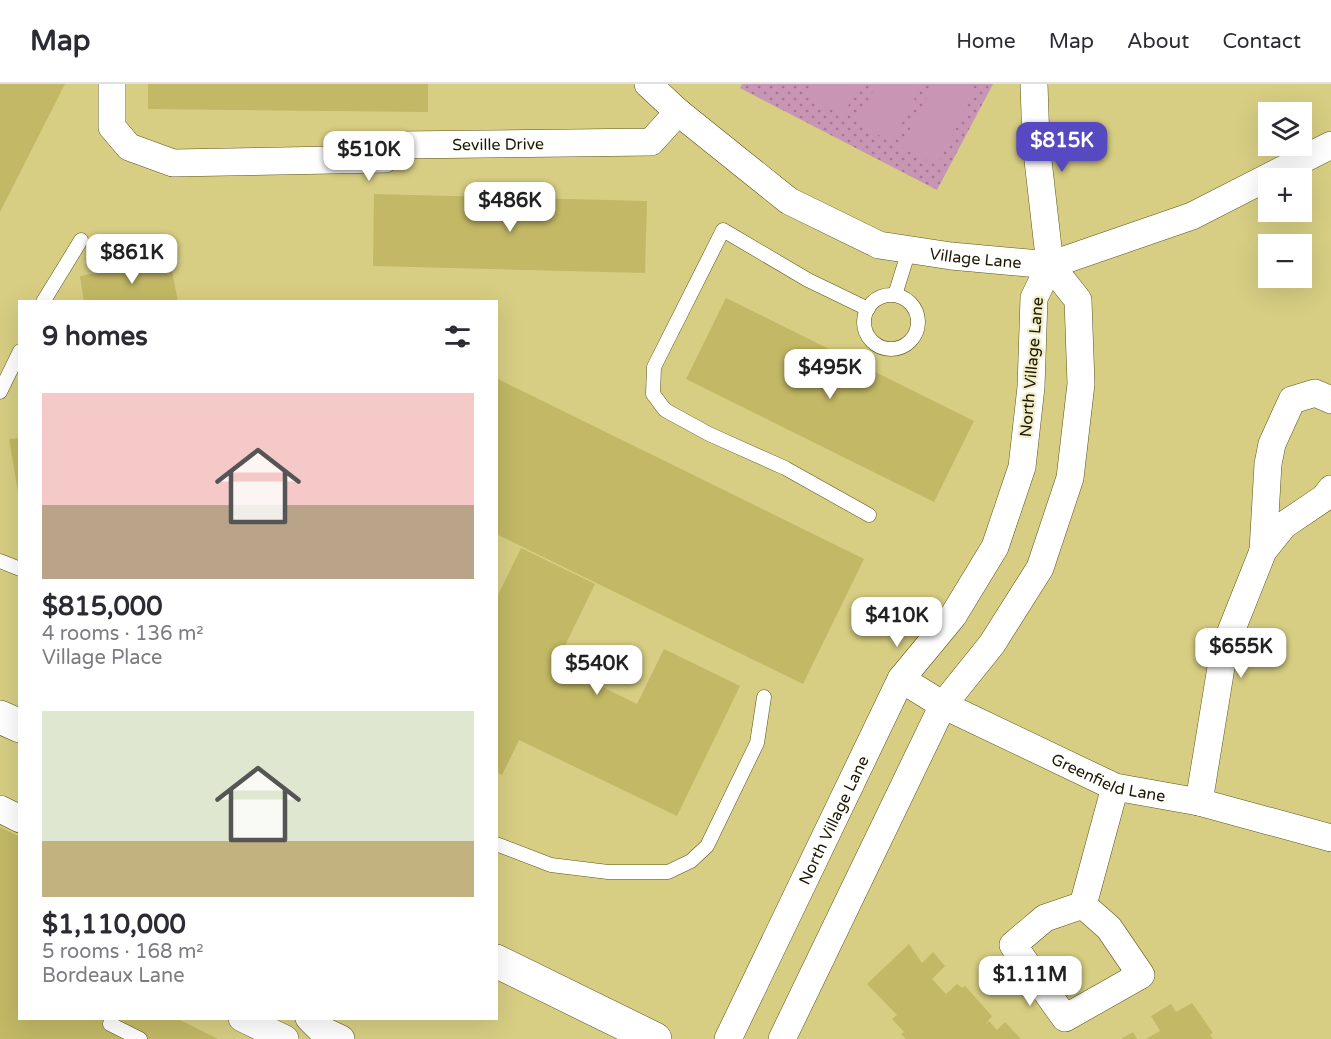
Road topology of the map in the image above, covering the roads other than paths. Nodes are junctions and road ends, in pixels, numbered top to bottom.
1 (112, 84) edge
2 (648, 84) edge
3 (1034, 84) edge
4 (678, 112) junction
5 (1331, 146) edge
6 (81, 240) dead end
7 (909, 250) junction
8 (1050, 265) junction
9 (895, 295) junction
10 (44, 300) edge
11 (868, 309) junction
12 (18, 355) edge
13 (0, 392) edge
14 (1331, 399) edge
15 (1331, 489) edge
16 (869, 515) dead end
17 (1263, 551) junction
18 (0, 561) edge
19 (18, 568) edge
20 (901, 679) junction
21 (764, 697) dead end
22 (943, 705) junction
23 (0, 717) edge
24 (18, 725) edge
25 (1115, 787) junction
26 (1199, 802) junction
27 (0, 809) edge
28 (18, 818) edge
29 (1331, 838) edge
30 (498, 845) edge
31 (1083, 905) junction
32 (498, 962) edge
33 (111, 1020) edge
34 (247, 1020) edge
35 (311, 1020) edge
36 (140, 1039) edge
37 (285, 1039) edge
38 (341, 1039) edge
39 (655, 1039) edge
40 (728, 1039) edge
41 (782, 1039) edge

1 - 4 street, Seville Drive
2 - 4 street, Village Lane
3 - 8 street
4 - 7 street, Village Lane
5 - 8 street, Village Lane
6 - 10 lane
7 - 8 street, Village Lane
7 - 9 lane
8 - 20 street, North Village Lane
8 - 22 street, North Village Lane
9 - 11 lane
9 - 11 lane
11 - 16 lane
12 - 13 lane
14 - 17 street
15 - 17 street
17 - 26 street
18 - 19 lane
20 - 22 street, Greenfield Lane
20 - 40 street, North Village Lane
21 - 30 lane
22 - 25 street, Greenfield Lane
22 - 41 street, North Village Lane
23 - 24 street
25 - 26 street, Greenfield Lane
25 - 31 street
26 - 29 street, Greenfield Lane
27 - 28 street
31 - 31 street
32 - 39 street
33 - 36 lane
34 - 37 street
35 - 38 street

